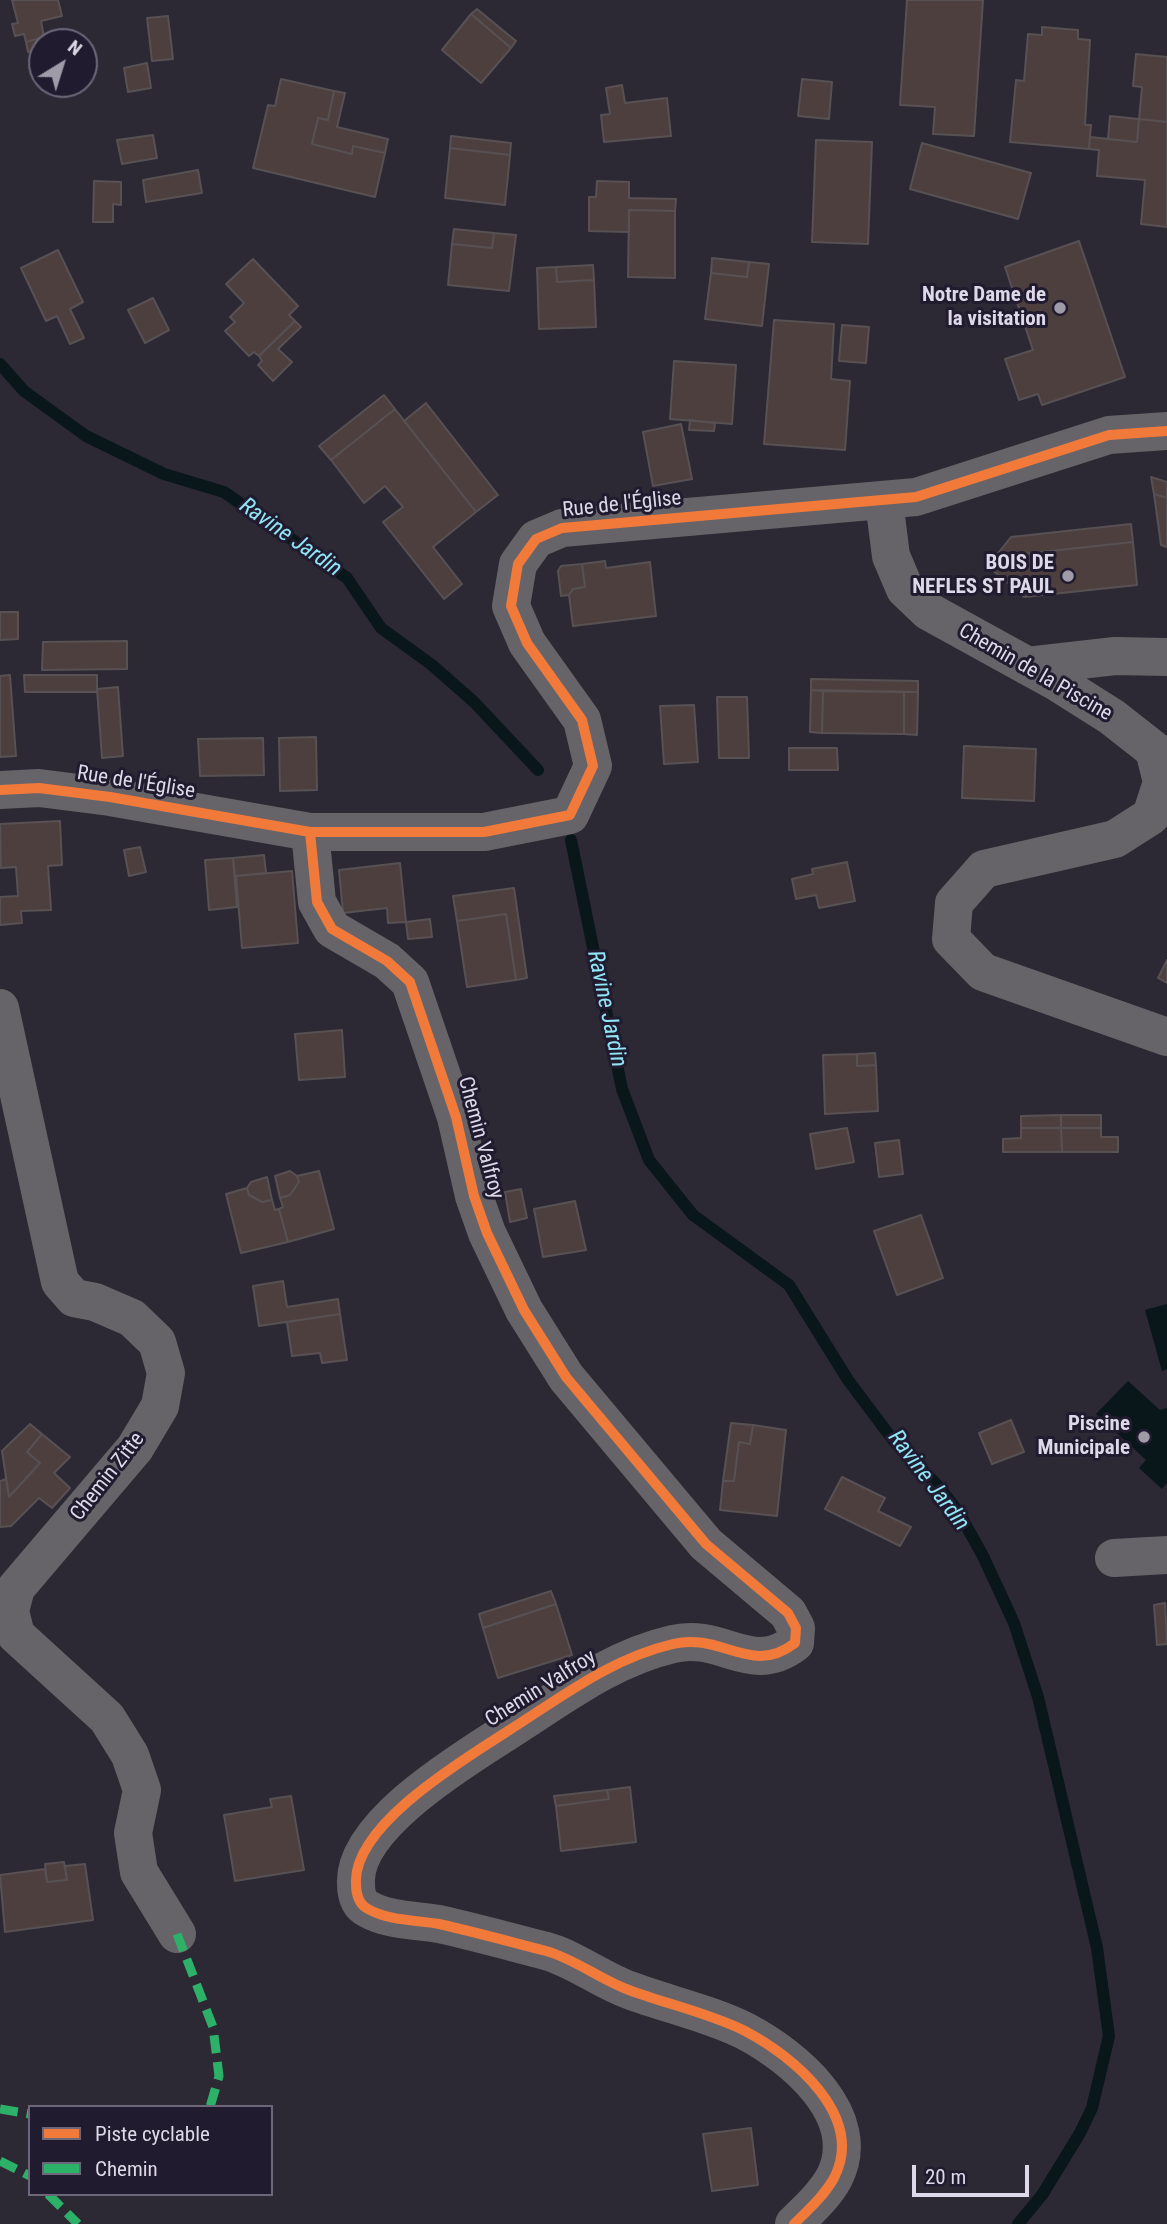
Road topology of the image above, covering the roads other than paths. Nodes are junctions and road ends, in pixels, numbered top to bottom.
1 (1167, 431) edge
2 (884, 501) junction
3 (1167, 657) edge
4 (1027, 666) junction
5 (0, 790) edge
6 (310, 832) junction
7 (0, 1008) edge
8 (1167, 1037) edge
9 (1167, 1555) edge
10 (1114, 1558) dead end
11 (177, 1934) dead end
12 (794, 2224) edge

1 - 2 street, Rue de l'Église
2 - 4 street, Chemin de la Piscine
2 - 6 street, Rue de l'Église
3 - 4 street
4 - 8 street, Chemin de la Piscine
5 - 6 street, Rue de l'Église
6 - 12 street, Chemin Valfroy
7 - 11 street, Chemin Zitte
9 - 10 street

